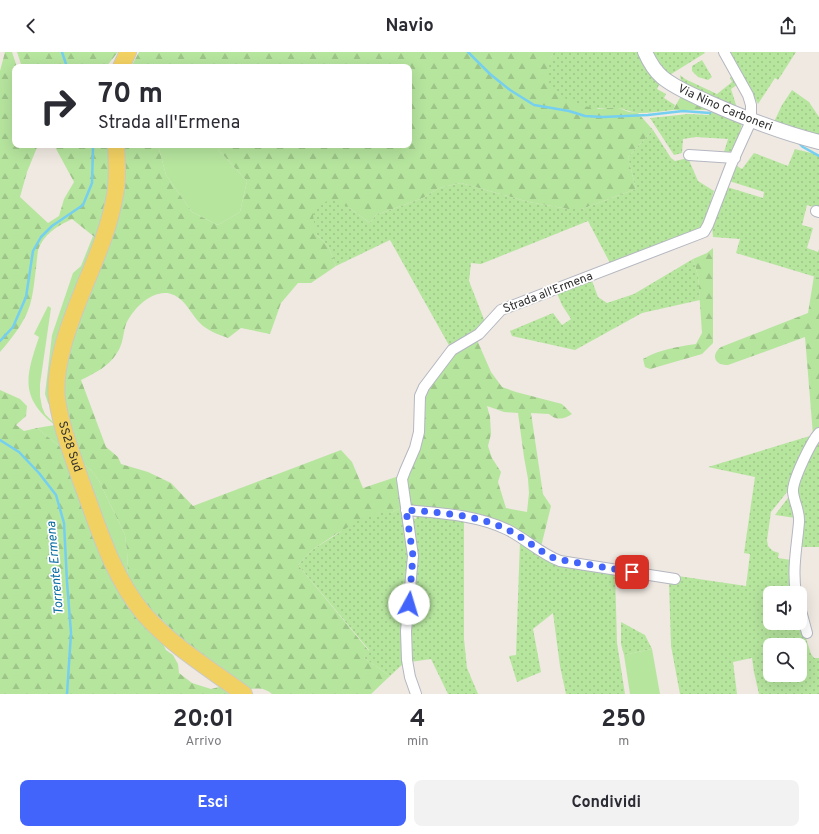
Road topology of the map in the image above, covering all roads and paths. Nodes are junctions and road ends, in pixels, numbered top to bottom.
1 (128, 52) edge
2 (645, 52) edge
3 (724, 52) edge
4 (122, 64) edge
5 (751, 121) junction
6 (819, 142) edge
7 (116, 148) edge
8 (689, 155) dead end
9 (735, 158) junction
10 (819, 433) edge
11 (406, 510) junction
12 (675, 579) dead end
13 (795, 586) edge
14 (806, 630) edge
15 (807, 633) dead end
16 (244, 694) edge
17 (416, 694) edge

1 - 4 main road
2 - 5 main road, Via Nino Carboneri
3 - 5 street
5 - 6 main road, Via Nino Carboneri
5 - 9 street, Strada all'Ermena
7 - 16 main road, SS28 Sud
8 - 9 street
9 - 11 street, Strada all'Ermena
10 - 13 street
11 - 12 street
11 - 17 street, Strada all'Ermena
14 - 15 street

